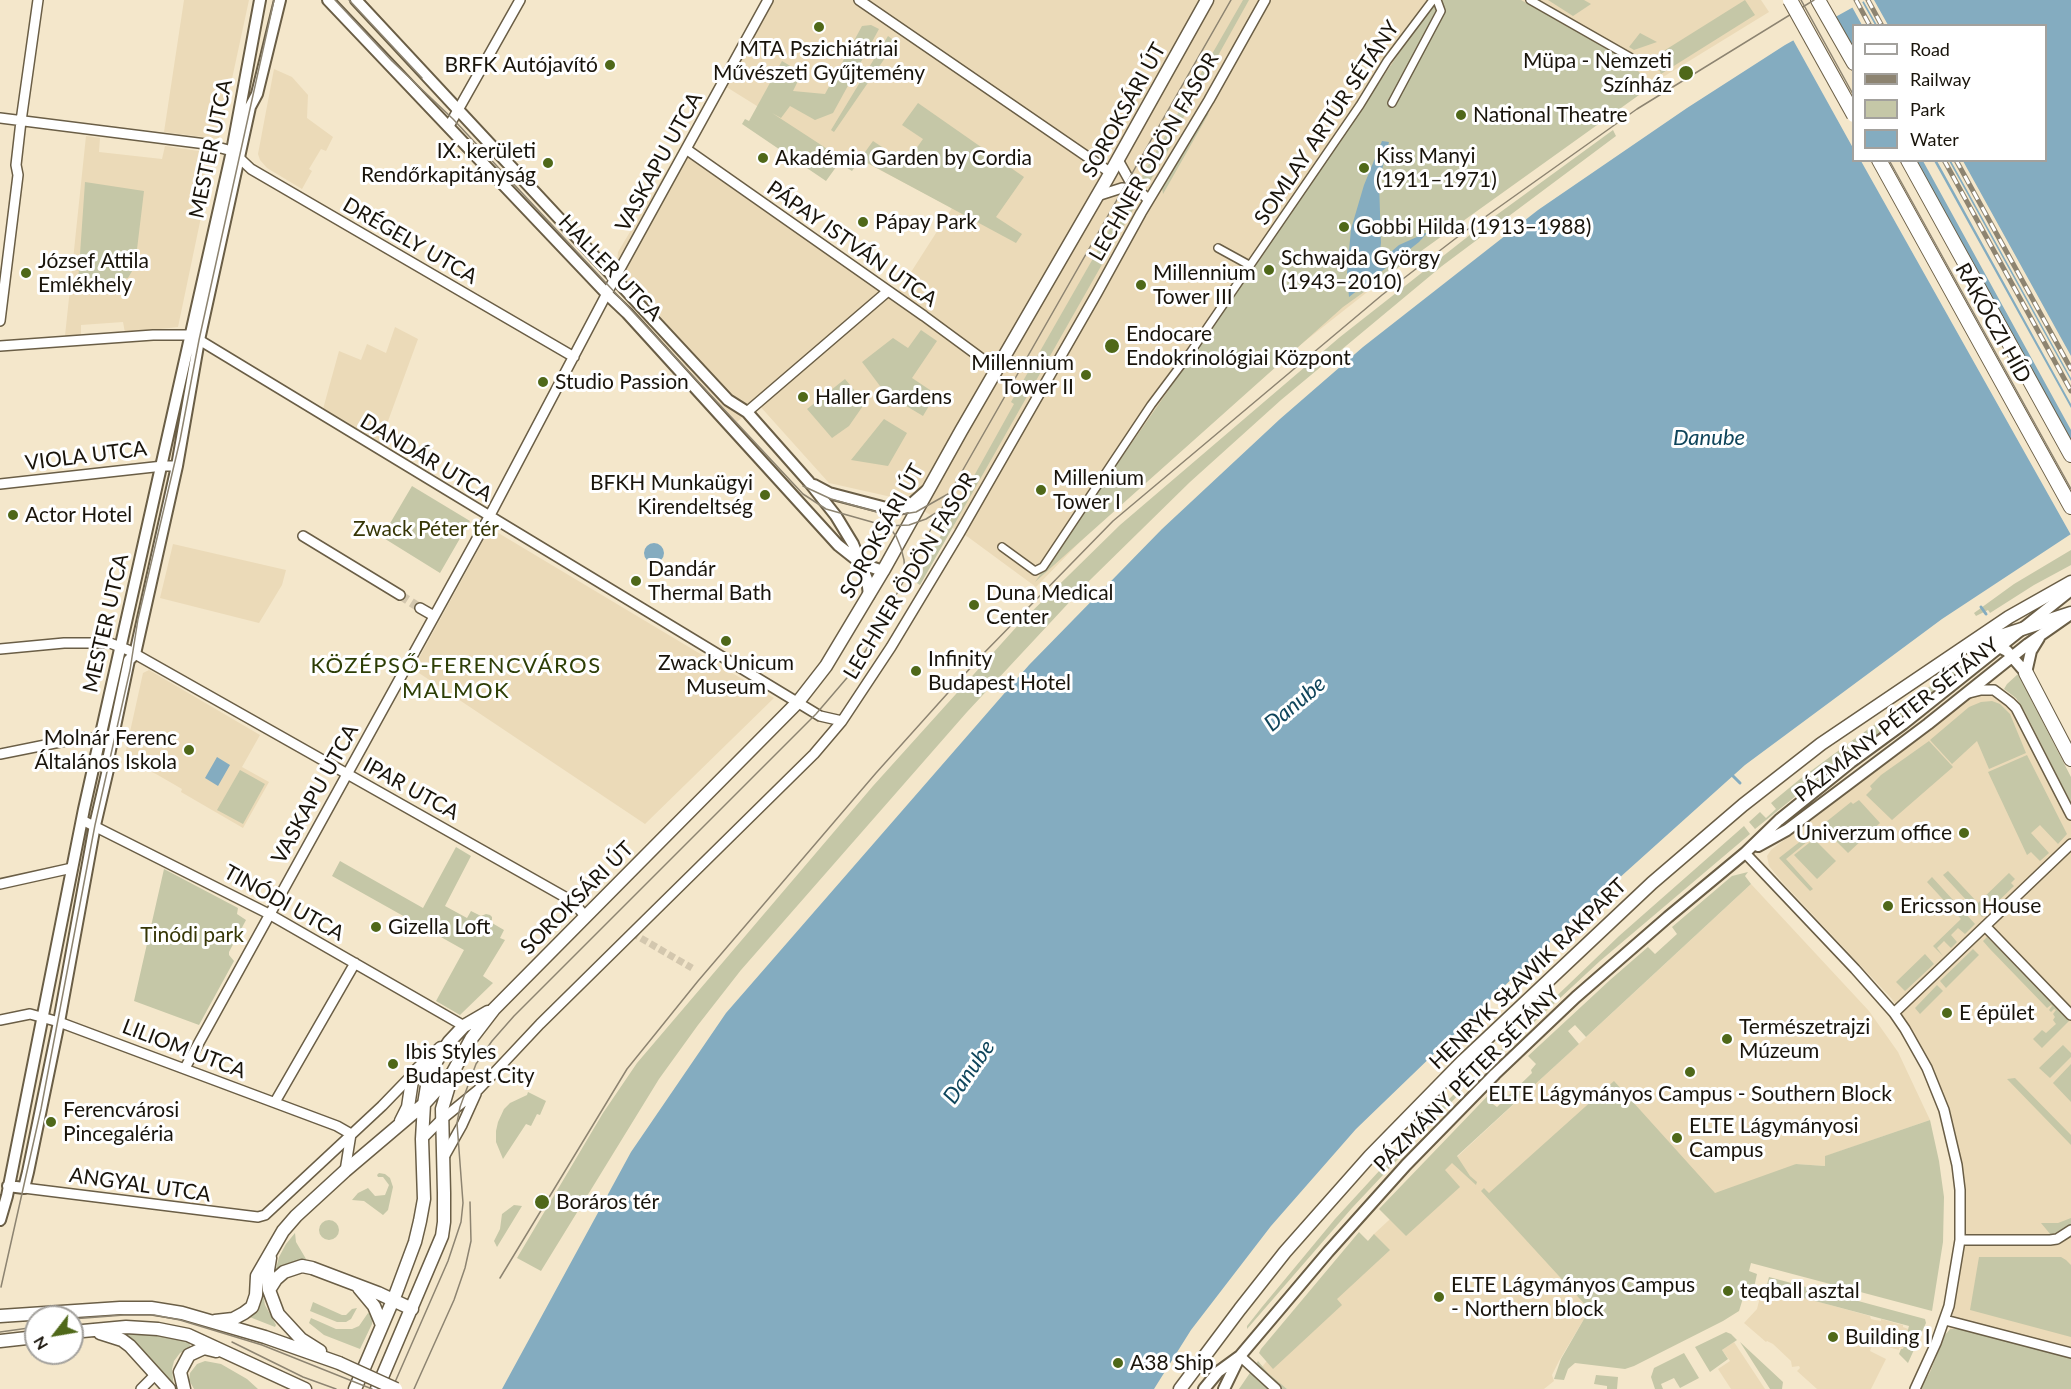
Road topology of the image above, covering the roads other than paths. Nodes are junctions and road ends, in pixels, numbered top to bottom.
1 (38, 0) edge
2 (260, 0) edge
3 (328, 0) edge
4 (356, 0) edge
5 (520, 0) edge
6 (768, 0) edge
7 (859, 0) edge
8 (1207, 0) edge
9 (1265, 0) edge
10 (1435, 0) edge
11 (1530, 0) edge
12 (1790, 0) edge
13 (1818, 0) edge
14 (280, 2) edge
15 (1630, 57) dead end
16 (1852, 60) edge
17 (1392, 103) dead end
18 (459, 110) junction
19 (1852, 111) edge
20 (0, 118) edge
21 (21, 121) junction
22 (449, 126) junction
23 (686, 149) junction
24 (235, 154) junction
25 (1118, 160) junction
26 (1880, 162) edge
27 (1909, 162) edge
28 (1111, 173) junction
29 (1135, 189) junction
30 (1097, 196) junction
31 (1148, 200) junction
32 (1218, 248) dead end
33 (1249, 265) junction
34 (615, 278) junction
35 (888, 291) junction
36 (608, 295) junction
37 (0, 321) edge
38 (195, 337) junction
39 (0, 346) edge
40 (574, 357) junction
41 (996, 369) junction
42 (747, 412) junction
43 (2071, 455) edge
44 (163, 466) junction
45 (177, 466) junction
46 (0, 484) edge
47 (812, 484) junction
48 (932, 484) junction
49 (2071, 507) edge
50 (489, 517) junction
51 (303, 536) dead end
52 (1002, 547) dead end
53 (862, 564) junction
54 (883, 571) junction
55 (2071, 582) edge
56 (2071, 590) edge
57 (869, 595) junction
58 (400, 596) tunnel mouth
59 (420, 608) tunnel mouth
60 (2071, 614) edge
61 (434, 616) junction
62 (2018, 631) junction
63 (2043, 633) junction
64 (1983, 643) junction
65 (120, 646) junction
66 (1999, 646) junction
67 (0, 649) edge
68 (1961, 649) junction
69 (132, 657) junction
70 (2012, 657) junction
71 (2026, 673) junction
72 (1962, 696) junction
73 (798, 702) junction
74 (842, 721) junction
75 (99, 744) junction
76 (0, 754) edge
77 (2071, 759) edge
78 (346, 773) junction
79 (2071, 816) edge
80 (82, 820) junction
81 (95, 825) junction
82 (2071, 844) edge
83 (1745, 854) junction
84 (72, 868) junction
85 (0, 884) edge
86 (269, 914) junction
87 (586, 917) junction
88 (1985, 926) junction
89 (355, 963) junction
90 (494, 1009) junction
91 (1894, 1013) junction
92 (2071, 1015) edge
93 (43, 1017) junction
94 (0, 1020) edge
95 (59, 1022) junction
96 (464, 1026) junction
97 (449, 1042) junction
98 (185, 1068) junction
99 (453, 1072) junction
100 (413, 1074) junction
101 (478, 1090) junction
102 (275, 1102) junction
103 (424, 1104) junction
104 (441, 1120) junction
105 (398, 1126) junction
106 (351, 1134) junction
107 (422, 1139) junction
108 (443, 1159) junction
109 (345, 1171) junction
110 (4, 1186) edge
111 (24, 1188) junction
112 (0, 1220) edge
113 (2071, 1230) edge
114 (1960, 1240) junction
115 (271, 1251) junction
116 (356, 1285) junction
117 (269, 1290) junction
118 (394, 1300) junction
119 (412, 1309) junction
120 (0, 1316) edge
121 (1945, 1320) junction
122 (215, 1321) junction
123 (382, 1325) junction
124 (84, 1331) edge
125 (87, 1331) junction
126 (24, 1337) edge
127 (2, 1339) edge
128 (2071, 1353) edge
129 (1240, 1356) junction
130 (339, 1363) junction
131 (254, 1364) junction
132 (155, 1376) junction
133 (141, 1389) edge
134 (169, 1389) edge
135 (184, 1389) edge
136 (305, 1389) edge
137 (355, 1389) edge
138 (377, 1389) edge
139 (396, 1389) edge
140 (1180, 1389) edge
141 (1204, 1389) edge
142 (1224, 1389) edge
143 (1276, 1389) edge
144 (1915, 1389) edge

1 - 21 street
2 - 24 street, MESTER UTCA
3 - 22 street, HALLER UTCA
4 - 18 street, HALLER UTCA
5 - 18 street
6 - 23 street, VASKAPU UTCA
7 - 28 street
8 - 25 main road, SOROKSÁRI ÚT
9 - 31 street, LECHNER ÖDÖN FASOR
10 - 17 street, SOMLAY ARTÚR SÉTÁNY
10 - 33 street, SOMLAY ARTÚR SÉTÁNY
11 - 15 street
12 - 19 main road, bridge
13 - 16 main road
14 - 24 street, MESTER UTCA
18 - 22 street
18 - 34 street, HALLER UTCA
20 - 21 street
21 - 24 street
21 - 37 street
22 - 36 street, HALLER UTCA
23 - 34 street, VASKAPU UTCA
23 - 35 street, PÁPAY ISTVÁN UTCA
24 - 38 street, MESTER UTCA
24 - 40 street, DRÉGELY UTCA
25 - 28 main road, SOROKSÁRI ÚT
25 - 29 street
26 - 49 main road, RÁKÓCZI HÍD
27 - 43 main road, RÁKÓCZI HÍD
28 - 30 main road, SOROKSÁRI ÚT
29 - 30 street
29 - 31 street
30 - 41 main road, SOROKSÁRI ÚT
31 - 74 street, LECHNER ÖDÖN FASOR
32 - 33 street
33 - 52 street, SOMLAY ARTÚR SÉTÁNY
34 - 36 street, VASKAPU UTCA
34 - 42 street, HALLER UTCA
35 - 41 street, PÁPAY ISTVÁN UTCA
35 - 42 street
36 - 40 street, VASKAPU UTCA
36 - 53 street, HALLER UTCA
38 - 39 street
38 - 44 street, MESTER UTCA
38 - 45 street, MESTER UTCA
38 - 50 street, DANDÁR UTCA
40 - 50 street, VASKAPU UTCA
41 - 48 main road, SOROKSÁRI ÚT
42 - 47 street, HALLER UTCA
44 - 45 street, VIOLA UTCA
44 - 46 street, VIOLA UTCA
44 - 65 street, MESTER UTCA
45 - 69 street, MESTER UTCA
47 - 48 street, HALLER UTCA
47 - 53 street, HALLER UTCA
48 - 54 main road, SOROKSÁRI ÚT
50 - 61 street, VASKAPU UTCA
50 - 73 street, DANDÁR UTCA
51 - 58 street
53 - 54 street, HALLER UTCA
53 - 57 street, HALLER UTCA
54 - 57 main road, SOROKSÁRI ÚT
55 - 68 main road, HENRYK SŁAWIK RAKPART
56 - 62 street, PÁZMÁNY PÉTER SÉTÁNY
57 - 73 main road, SOROKSÁRI ÚT
59 - 61 street
60 - 62 main road, PÁZMÁNY PÉTER SÉTÁNY
60 - 63 street, PÁZMÁNY PÉTER SÉTÁNY
61 - 78 street, VASKAPU UTCA
62 - 64 main road, HENRYK SŁAWIK RAKPART
62 - 66 street, PÁZMÁNY PÉTER SÉTÁNY
63 - 70 street, PÁZMÁNY PÉTER SÉTÁNY
63 - 71 street
64 - 66 street
64 - 68 main road, HENRYK SŁAWIK RAKPART
65 - 67 street
65 - 69 street, IPAR UTCA
65 - 75 street, MESTER UTCA
66 - 70 street
66 - 83 street, PÁZMÁNY PÉTER SÉTÁNY
68 - 140 main road, HENRYK SŁAWIK RAKPART
69 - 78 street, IPAR UTCA
69 - 81 street, MESTER UTCA
70 - 71 street
70 - 72 street, PÁZMÁNY PÉTER SÉTÁNY
71 - 77 main road
72 - 79 street
72 - 83 street, PÁZMÁNY PÉTER SÉTÁNY
73 - 74 street, DANDÁR UTCA
73 - 87 main road, SOROKSÁRI ÚT
74 - 101 street, LECHNER ÖDÖN FASOR
75 - 76 street
75 - 80 street, MESTER UTCA
78 - 86 street, VASKAPU UTCA
78 - 87 street, IPAR UTCA
80 - 81 street, TINÓDI UTCA
80 - 84 street, MESTER UTCA
81 - 86 street, TINÓDI UTCA
81 - 95 street, MESTER UTCA
82 - 88 street
83 - 91 street
83 - 129 street, PÁZMÁNY PÉTER SÉTÁNY
84 - 85 street
84 - 93 street, MESTER UTCA
86 - 89 street, TINÓDI UTCA
86 - 98 street, VASKAPU UTCA
87 - 90 main road, SOROKSÁRI ÚT
88 - 91 street
88 - 92 street
89 - 96 street, TINÓDI UTCA
89 - 102 street
90 - 96 main road, SOROKSÁRI ÚT
90 - 99 main road, SOROKSÁRI ÚT
91 - 114 street
93 - 94 street, LILIOM UTCA
93 - 95 street, LILIOM UTCA
93 - 110 street, MESTER UTCA
95 - 98 street, LILIOM UTCA
95 - 111 street, MESTER UTCA
96 - 97 main road, SOROKSÁRI ÚT
97 - 100 main road
97 - 103 main road
98 - 102 street, LILIOM UTCA
99 - 103 main road
99 - 104 main road
100 - 105 main road
100 - 106 street
101 - 104 street, LECHNER ÖDÖN FASOR
101 - 108 street, LECHNER ÖDÖN FASOR
102 - 106 street, LILIOM UTCA
103 - 105 main road
103 - 107 main road
104 - 107 street, LECHNER ÖDÖN FASOR
104 - 108 main road
105 - 109 main road
106 - 109 street
106 - 111 street, ANGYAL UTCA
107 - 118 main road
108 - 119 main road
109 - 115 main road
110 - 111 street
110 - 112 street, MESTER UTCA
113 - 114 street
114 - 121 street
115 - 117 main road
115 - 122 main road
116 - 117 main road
116 - 118 main road
116 - 123 main road
117 - 130 main road
118 - 119 main road
118 - 123 main road
119 - 138 main road
120 - 122 main road
121 - 128 street
121 - 144 street
122 - 130 main road
123 - 137 main road
124 - 125 main road
125 - 131 main road
125 - 132 main road
126 - 127 main road
129 - 141 street, PÁZMÁNY PÉTER SÉTÁNY
129 - 142 street, PÁZMÁNY PÉTER SÉTÁNY
129 - 143 street
130 - 139 main road, bridge
131 - 135 main road
131 - 136 main road
132 - 133 street
132 - 134 main road

